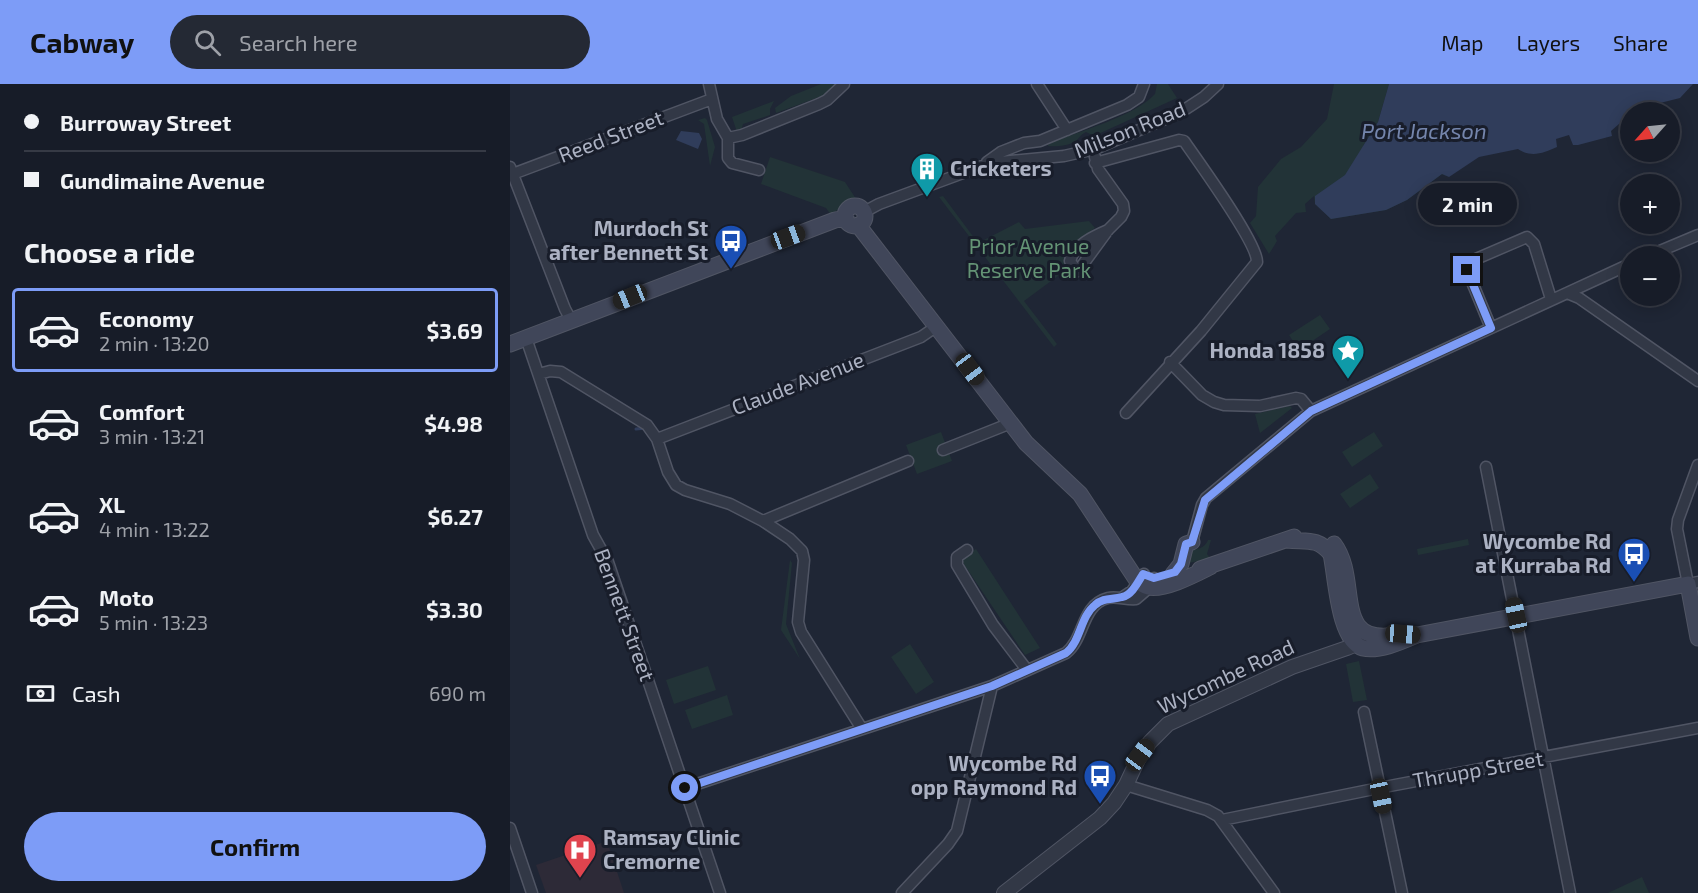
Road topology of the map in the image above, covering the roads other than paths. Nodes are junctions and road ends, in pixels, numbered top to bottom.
1 (709, 84) edge
2 (844, 84) edge
3 (1037, 84) edge
4 (1144, 84) edge
5 (1218, 84) edge
6 (712, 99) junction
7 (1067, 130) junction
8 (728, 138) junction
9 (1040, 141) junction
10 (1095, 148) junction
11 (1036, 158) junction
12 (1095, 163) junction
13 (982, 165) junction
14 (759, 170) dead end
15 (511, 172) edge
16 (856, 218) junction
17 (1108, 230) dead end
18 (1698, 235) edge
19 (1672, 246) edge
20 (1620, 269) edge
21 (1567, 293) junction
22 (1551, 299) junction
23 (571, 320) junction
24 (937, 326) junction
25 (1491, 328) junction
26 (526, 338) junction
27 (510, 344) edge
28 (1170, 363) junction
29 (539, 374) junction
30 (1698, 381) edge
31 (1311, 411) junction
32 (1126, 413) dead end
33 (1011, 423) junction
34 (657, 439) junction
35 (943, 450) dead end
36 (908, 461) dead end
37 (1698, 465) edge
38 (1486, 467) dead end
39 (763, 521) junction
40 (1192, 542) joint
41 (967, 550) dead end
42 (1210, 567) junction
43 (1173, 574) junction
44 (1147, 580) junction
45 (1693, 583) edge
46 (1516, 615) junction
47 (1698, 638) edge
48 (1361, 639) junction
49 (1027, 670) junction
50 (992, 686) junction
51 (1364, 712) dead end
52 (1698, 728) edge
53 (862, 729) junction
54 (1544, 758) junction
55 (1126, 786) junction
56 (685, 788) junction
57 (1379, 788) junction
58 (1222, 820) junction
59 (510, 828) edge
60 (532, 893) edge
61 (720, 893) edge
62 (902, 893) edge
63 (1004, 893) edge
64 (1274, 893) edge
65 (1402, 893) edge
66 (1570, 893) edge

1 - 6 street
2 - 8 street
3 - 7 street
4 - 7 street
5 - 10 street, Milson Road
6 - 8 street
6 - 15 street, Reed Street
7 - 9 street
8 - 14 street
9 - 11 street
9 - 13 street
10 - 11 street, Milson Road
10 - 12 street
11 - 13 street, Milson Road
12 - 17 street
12 - 28 street
13 - 16 street
15 - 23 street
16 - 23 main road
16 - 24 main road
18 - 19 street
20 - 21 street
21 - 22 street
21 - 30 street
22 - 25 street
22 - 25 street
23 - 26 main road
24 - 33 main road
24 - 34 street, Claude Avenue
25 - 31 street
26 - 27 main road
26 - 29 street, Bennett Street
28 - 31 street
28 - 32 street
29 - 34 street
29 - 56 street, Bennett Street
31 - 40 street
33 - 35 street
33 - 44 main road
34 - 39 street
36 - 39 street
37 - 45 street
38 - 46 street
39 - 53 street
40 - 43 main road
41 - 49 street
42 - 43 main road
42 - 44 main road
42 - 48 main road
43 - 44 main road
44 - 49 street
45 - 46 main road, Wycombe Road
45 - 47 main road
46 - 48 main road, Wycombe Road
46 - 54 street
48 - 55 street, Wycombe Road
49 - 50 street
50 - 53 street
50 - 62 street
51 - 57 street
52 - 54 street, Thrupp Street
53 - 56 street
54 - 57 street, Thrupp Street
54 - 66 street
55 - 58 street
55 - 63 street, Wycombe Road
56 - 61 street, Bennett Street
57 - 58 street, Thrupp Street
57 - 65 street
58 - 64 street
59 - 60 street

